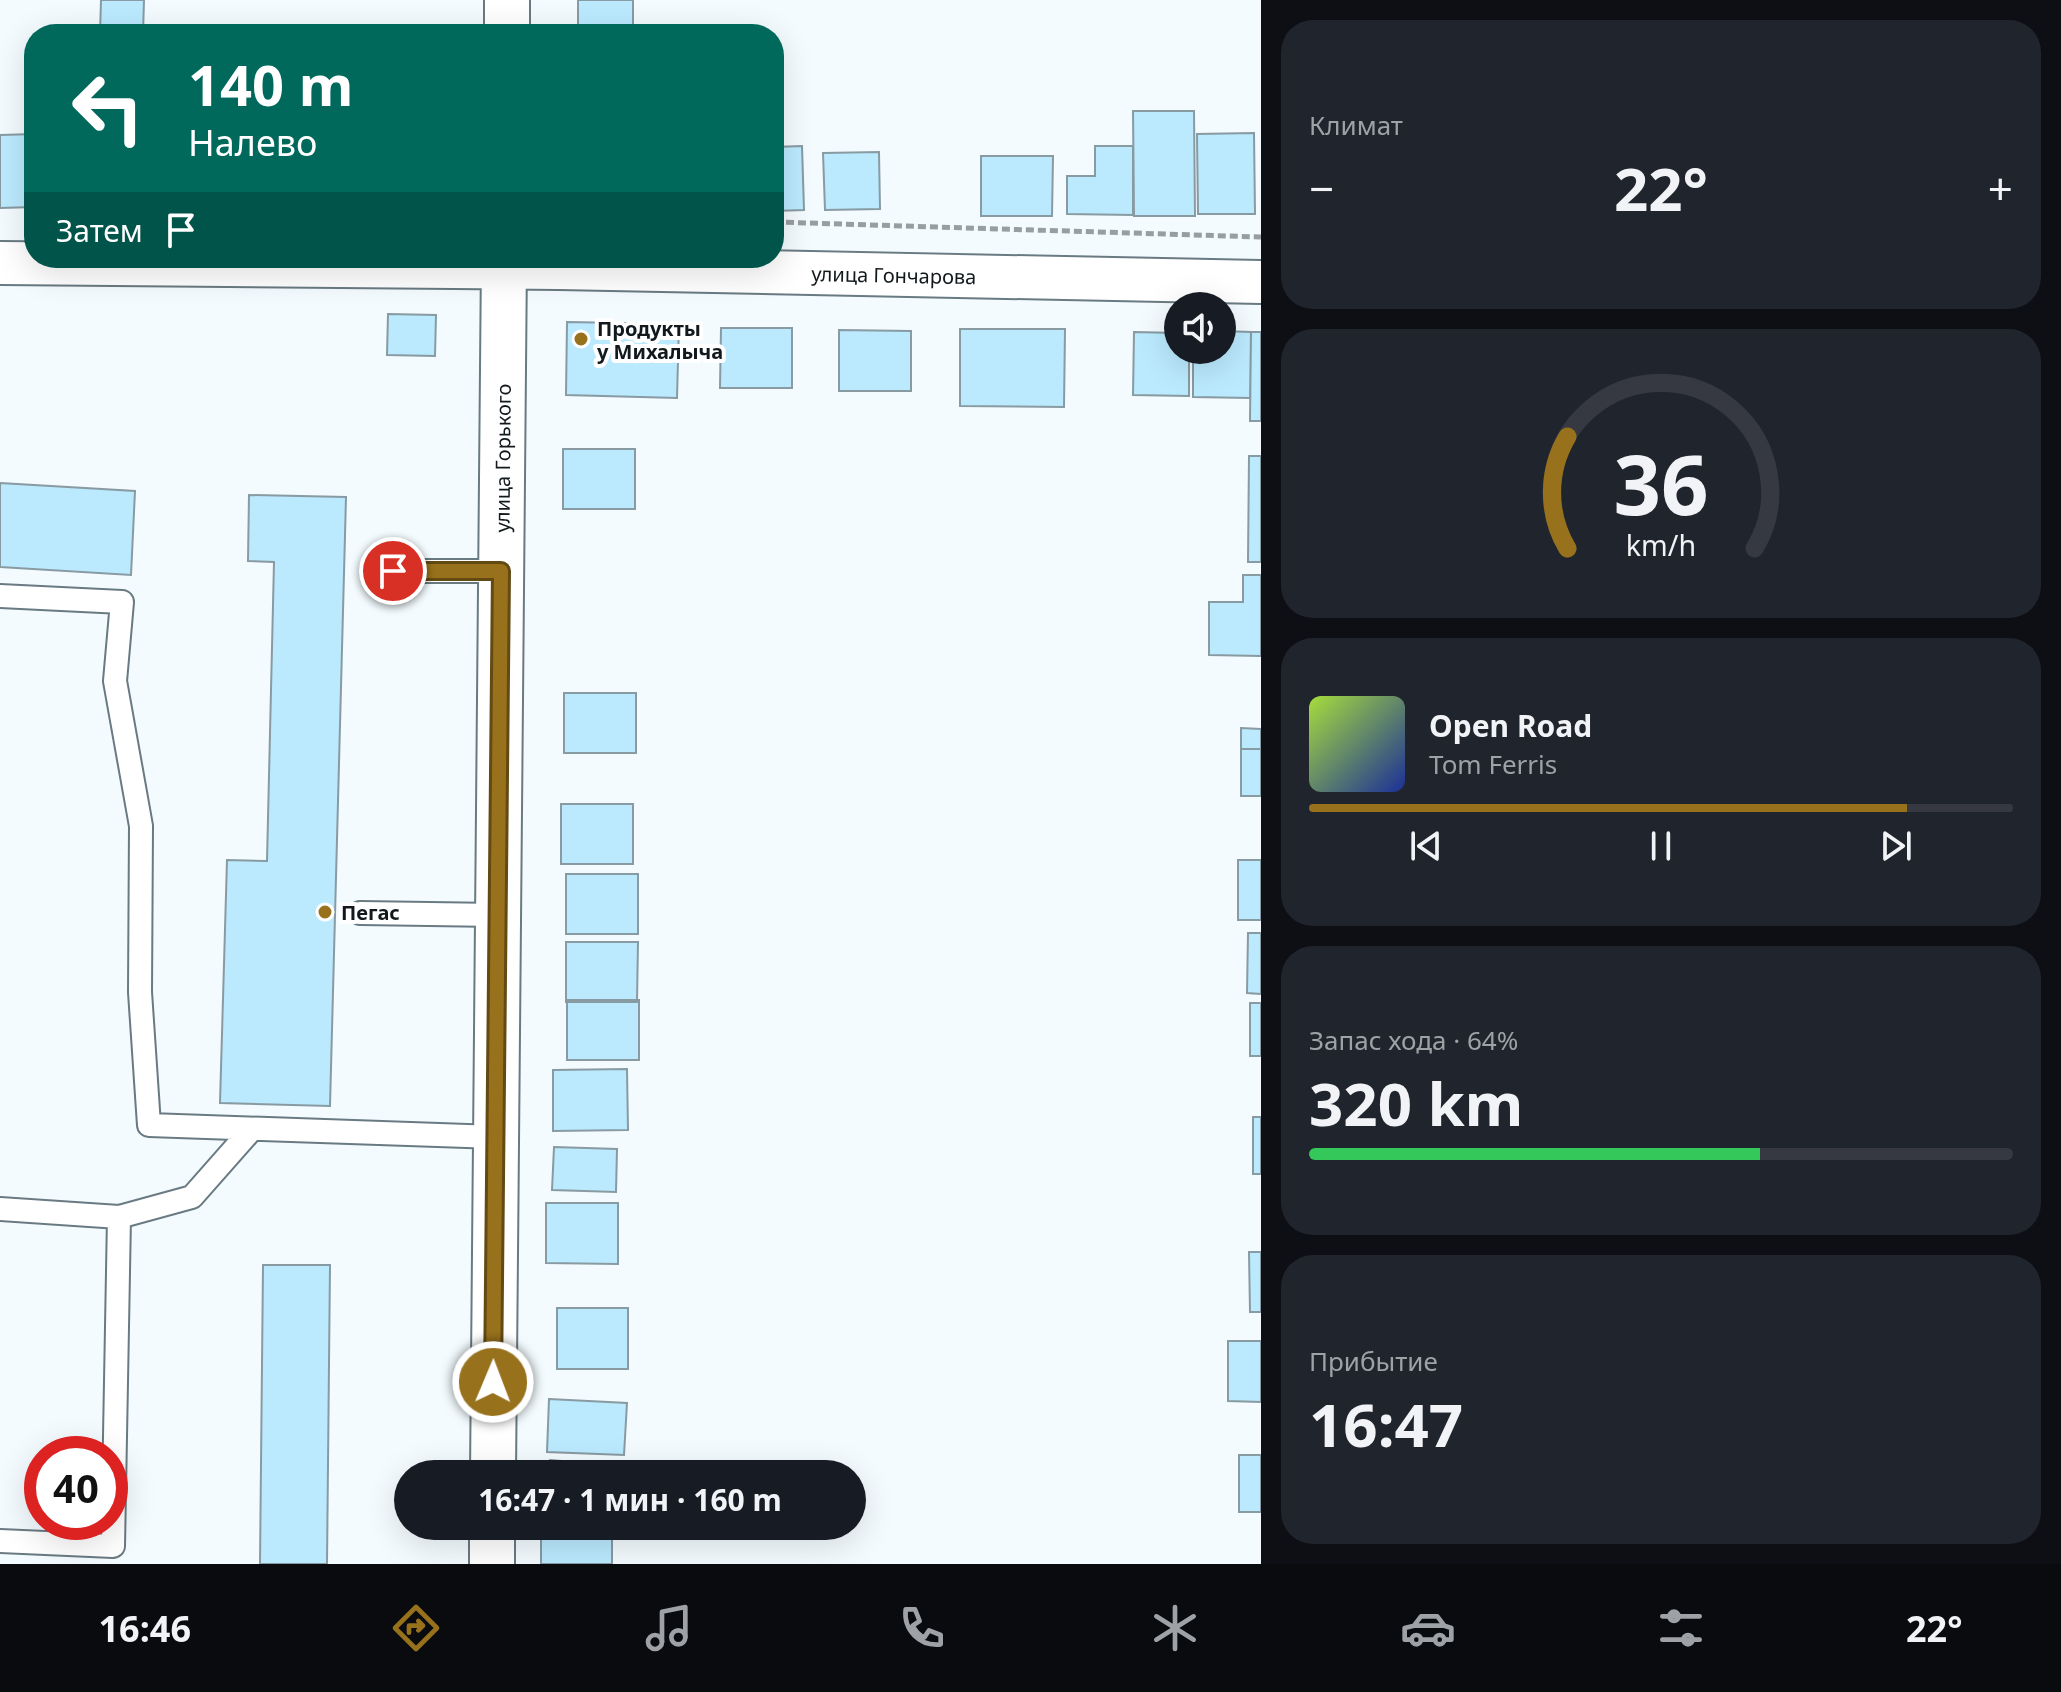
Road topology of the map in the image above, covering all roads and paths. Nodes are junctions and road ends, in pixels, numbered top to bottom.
1 (507, 0) edge
2 (507, 24) edge
3 (784, 222) edge
4 (1261, 237) edge
5 (0, 263) edge
6 (24, 263) edge
7 (504, 268) edge
8 (703, 268) edge
9 (1261, 282) edge
10 (393, 571) dead end
11 (501, 571) junction
12 (0, 596) edge
13 (360, 913) dead end
14 (498, 915) junction
15 (252, 1129) junction
16 (496, 1137) junction
17 (0, 1209) edge
18 (119, 1217) junction
19 (493, 1460) edge
20 (492, 1540) edge
21 (0, 1541) edge
22 (492, 1564) edge

1 - 2 street
3 - 4 path
5 - 6 street, улица Гончарова
7 - 11 street, улица Горького
8 - 9 street, улица Гончарова
10 - 11 lane
11 - 14 street, улица Горького
12 - 15 lane
13 - 14 lane
14 - 16 street, улица Горького
15 - 16 lane
15 - 18 lane
16 - 19 street, улица Горького
17 - 18 lane
18 - 21 lane
20 - 22 street

